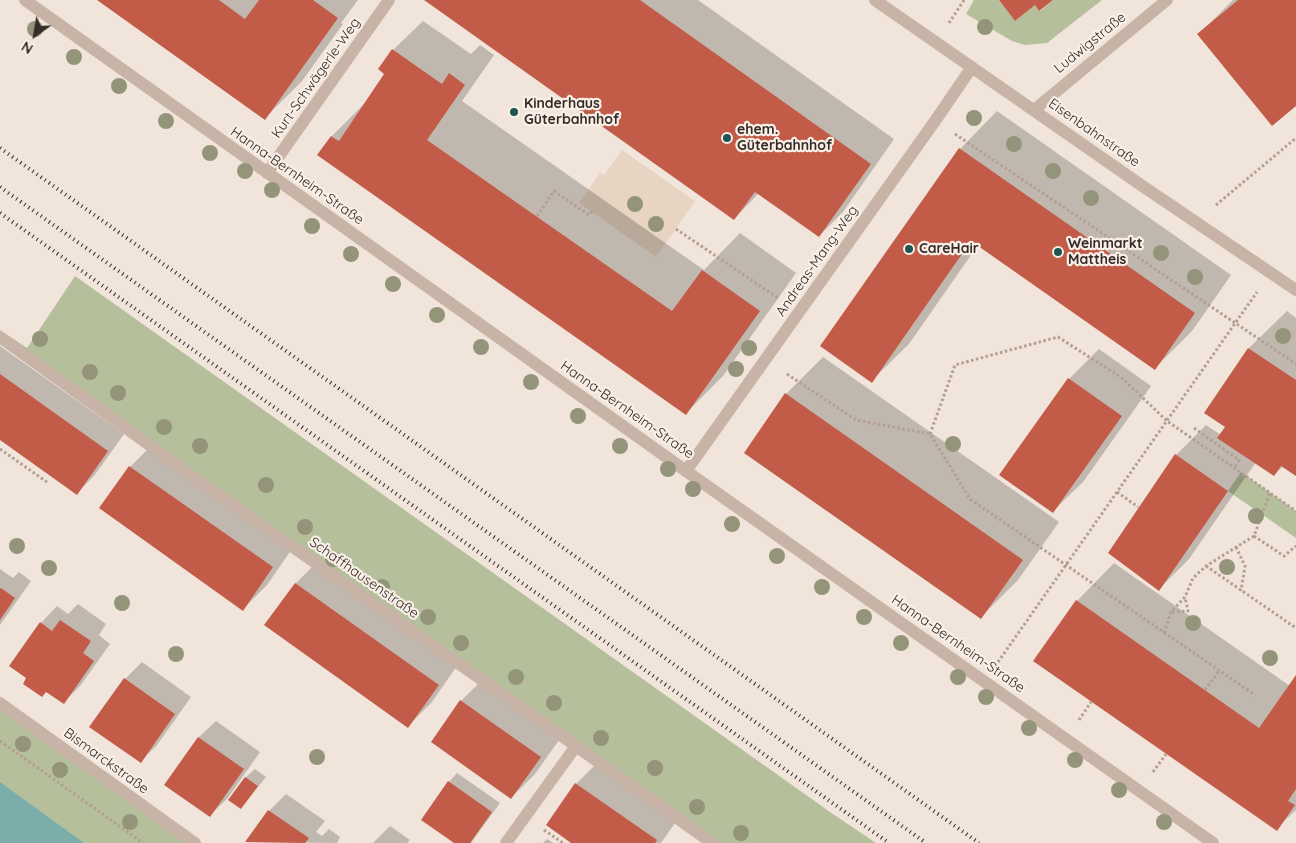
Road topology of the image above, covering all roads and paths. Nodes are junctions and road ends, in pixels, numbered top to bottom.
1 (25, 0) edge
2 (389, 0) edge
3 (875, 0) edge
4 (1167, 0) edge
5 (972, 67) junction
6 (1034, 110) junction
7 (936, 121) junction
8 (1296, 138) edge
9 (267, 173) junction
10 (592, 211) dead end
11 (537, 216) dead end
12 (1196, 222) junction
13 (676, 229) dead end
14 (1270, 273) junction
15 (1296, 290) edge
16 (799, 313) junction
17 (1236, 322) junction
18 (0, 337) edge
19 (765, 360) junction
20 (1296, 364) edge
21 (1167, 421) junction
22 (1194, 428) dead end
23 (930, 434) junction
24 (0, 450) edge
25 (1234, 468) junction
26 (686, 471) junction
27 (46, 482) dead end
28 (1116, 492) junction
29 (1270, 493) junction
30 (1138, 507) dead end
31 (1296, 511) edge
32 (1254, 536) junction
33 (1296, 546) edge
34 (1236, 547) junction
35 (1066, 566) junction
36 (1206, 566) junction
37 (1241, 591) junction
38 (1185, 597) junction
39 (1171, 612) junction
40 (1296, 628) edge
41 (1164, 633) junction
42 (1219, 671) junction
43 (985, 681) junction
44 (1205, 690) dead end
45 (1255, 695) dead end
46 (0, 703) edge
47 (0, 741) edge
48 (576, 746) junction
49 (143, 843) edge
50 (195, 843) edge
51 (506, 843) edge
52 (712, 843) edge
53 (1213, 843) edge

1 - 9 street, Hanna-Bernheim-Straße
2 - 9 street, Kurt-Schwägerle-Weg
3 - 5 street, Eisenbahnstraße
4 - 6 street, Ludwigstraße
5 - 6 street, Eisenbahnstraße
5 - 7 street, Andreas-Mang-Weg
6 - 12 street, Eisenbahnstraße
7 - 16 street, Andreas-Mang-Weg
7 - 17 path
8 - 12 path
9 - 26 street, Hanna-Bernheim-Straße
10 - 11 path
12 - 14 street, Eisenbahnstraße
13 - 16 path
14 - 15 street, Eisenbahnstraße
14 - 17 path
16 - 19 street, Andreas-Mang-Weg
17 - 20 path
17 - 21 path
18 - 48 street, Schaffhausenstraße
19 - 23 path
19 - 26 street, Andreas-Mang-Weg
21 - 23 path
21 - 25 path
21 - 28 path
22 - 25 path
23 - 35 path
24 - 27 path
25 - 29 path
26 - 43 street, Hanna-Bernheim-Straße
28 - 30 path
28 - 35 path
29 - 31 path
29 - 32 path
32 - 33 path
32 - 34 path
34 - 36 path
34 - 37 path
35 - 41 path
35 - 43 path
36 - 37 path
36 - 38 path
37 - 40 path
38 - 39 path
38 - 39 path
39 - 41 path
41 - 42 path
42 - 44 path
42 - 45 path
43 - 53 street, Hanna-Bernheim-Straße
46 - 50 street, Bismarckstraße
47 - 49 path
48 - 51 street
48 - 52 street, Schaffhausenstraße

